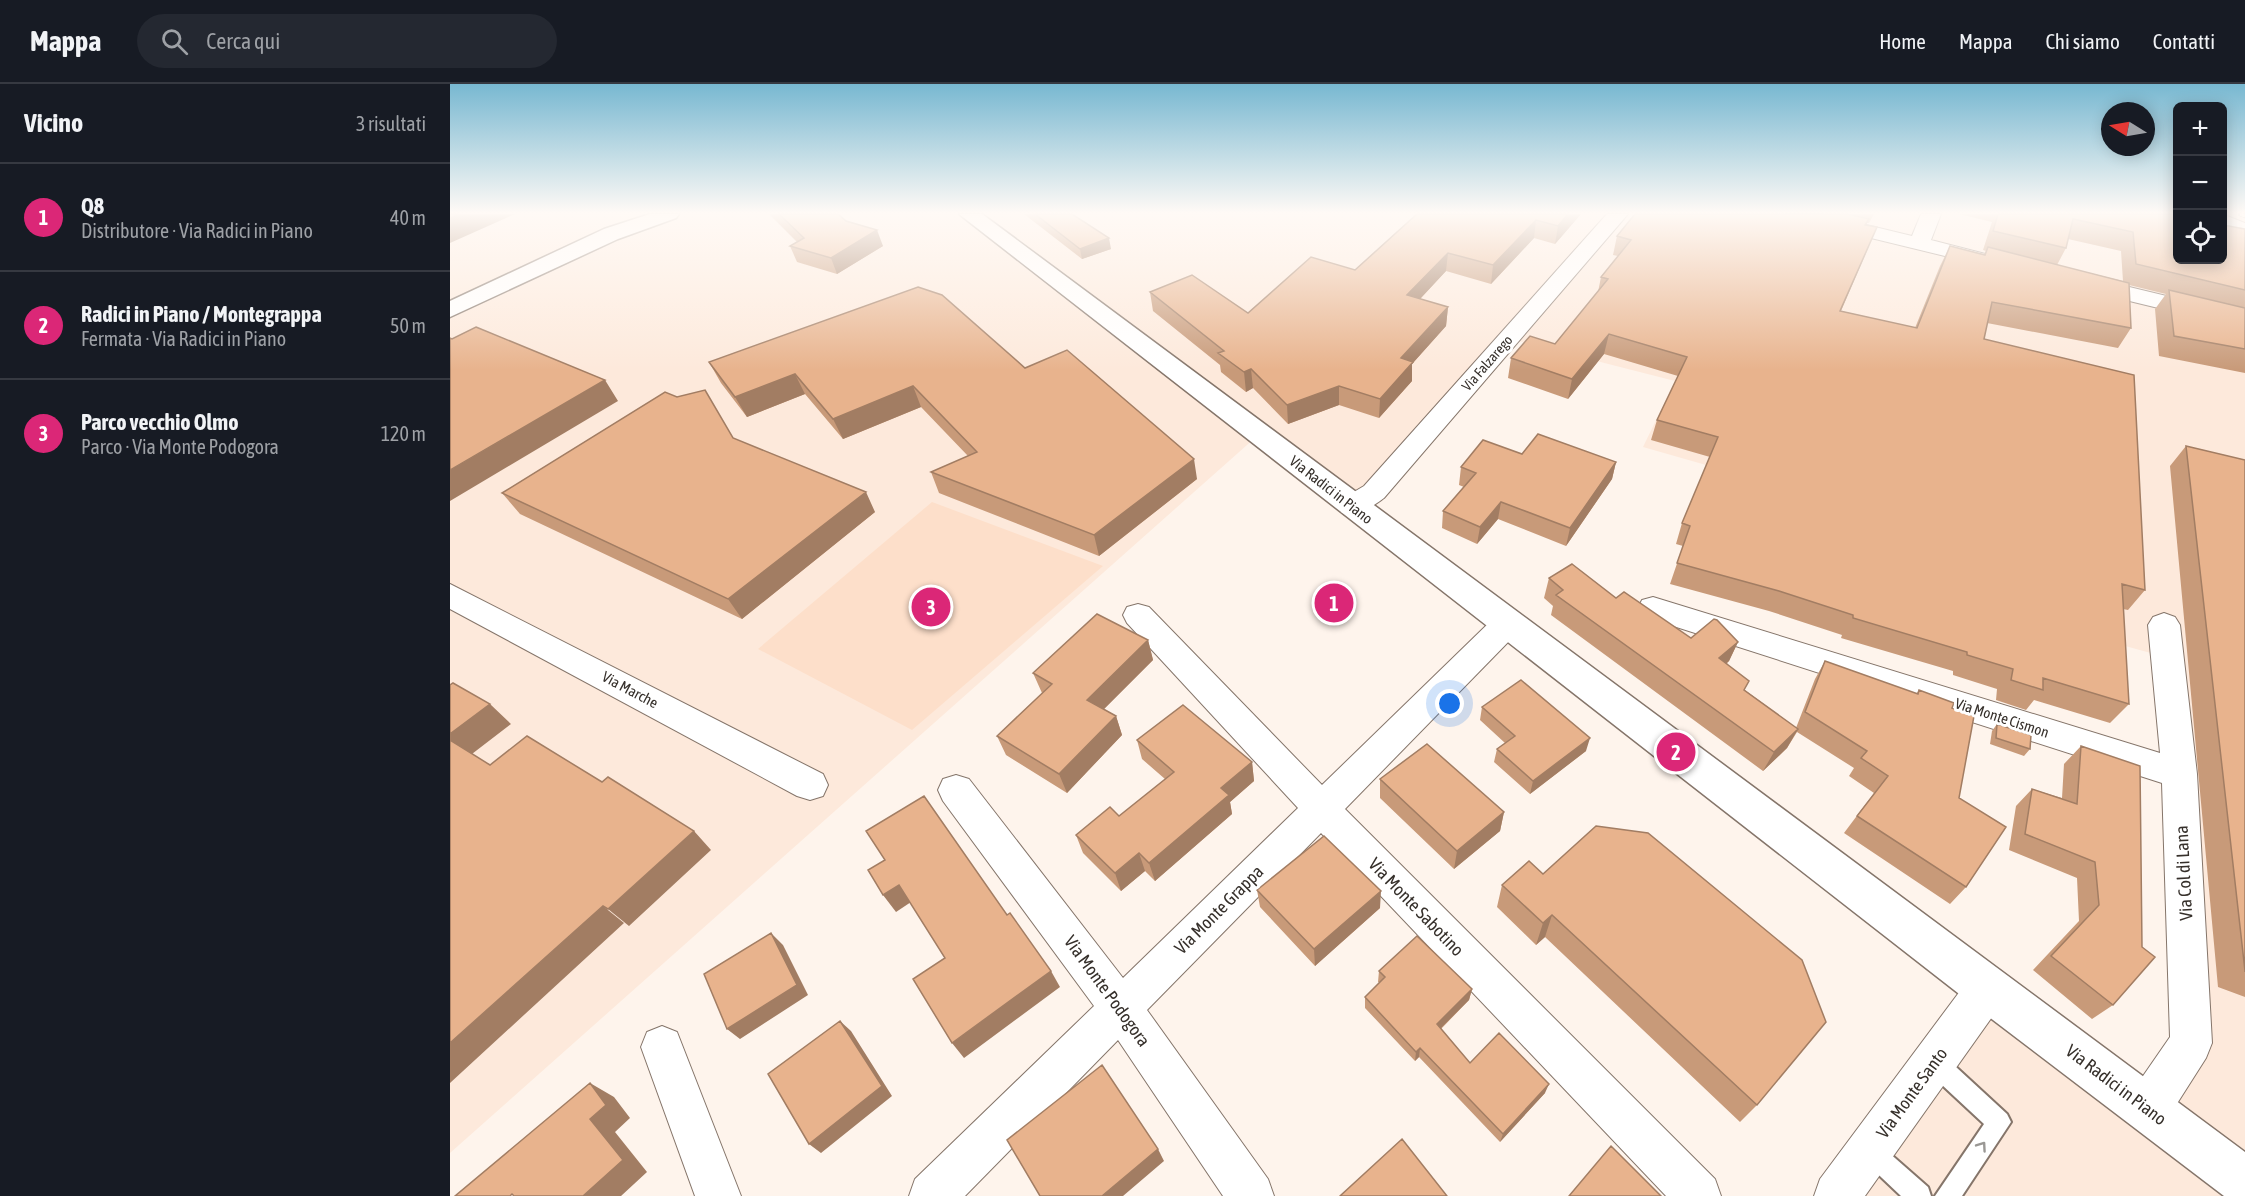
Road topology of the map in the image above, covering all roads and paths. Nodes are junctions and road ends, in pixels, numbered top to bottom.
1 (544, 266) edge
2 (1036, 266) edge
3 (1572, 266) edge
4 (2071, 280) edge
5 (450, 310) edge
6 (2245, 322) edge
7 (1352, 506) junction
8 (450, 595) edge
9 (1653, 608) dead end
10 (1138, 615) dead end
11 (1506, 625) junction
12 (2164, 625) dead end
13 (2179, 774) junction
14 (810, 785) dead end
15 (956, 790) dead end
16 (1321, 809) junction
17 (1987, 989) junction
18 (1121, 1008) junction
19 (662, 1047) dead end
20 (1934, 1062) junction
21 (2148, 1108) junction
22 (1870, 1151) junction
23 (2245, 1182) edge
24 (718, 1196) edge
25 (933, 1196) edge
26 (1251, 1196) edge
27 (1698, 1196) edge
28 (1838, 1196) edge
29 (1919, 1196) edge
30 (1947, 1196) edge

1 - 5 street
2 - 7 street, Via Radici in Piano
3 - 7 street, Via Falzarego
4 - 6 street
7 - 11 street, Via Radici in Piano
8 - 14 street, Via Marche
9 - 13 street, Via Monte Cismon
10 - 16 street, Via Monte Sabotino
11 - 16 street, Via Monte Grappa
11 - 17 street, Via Radici in Piano
12 - 13 street, Via Col di Lana
13 - 21 street, Via Col di Lana
15 - 18 street, Via Monte Podogora
16 - 18 street, Via Monte Grappa
16 - 27 street, Via Monte Sabotino
17 - 20 street, Via Monte Santo
17 - 21 street, Via Radici in Piano
18 - 25 street, Via Monte Grappa
18 - 26 street, Via Monte Podogora
19 - 24 street
20 - 22 street, Via Monte Santo
30 -> 20 lane
21 - 23 street, Via Radici in Piano
22 - 28 street, Via Monte Santo
22 - 29 lane

